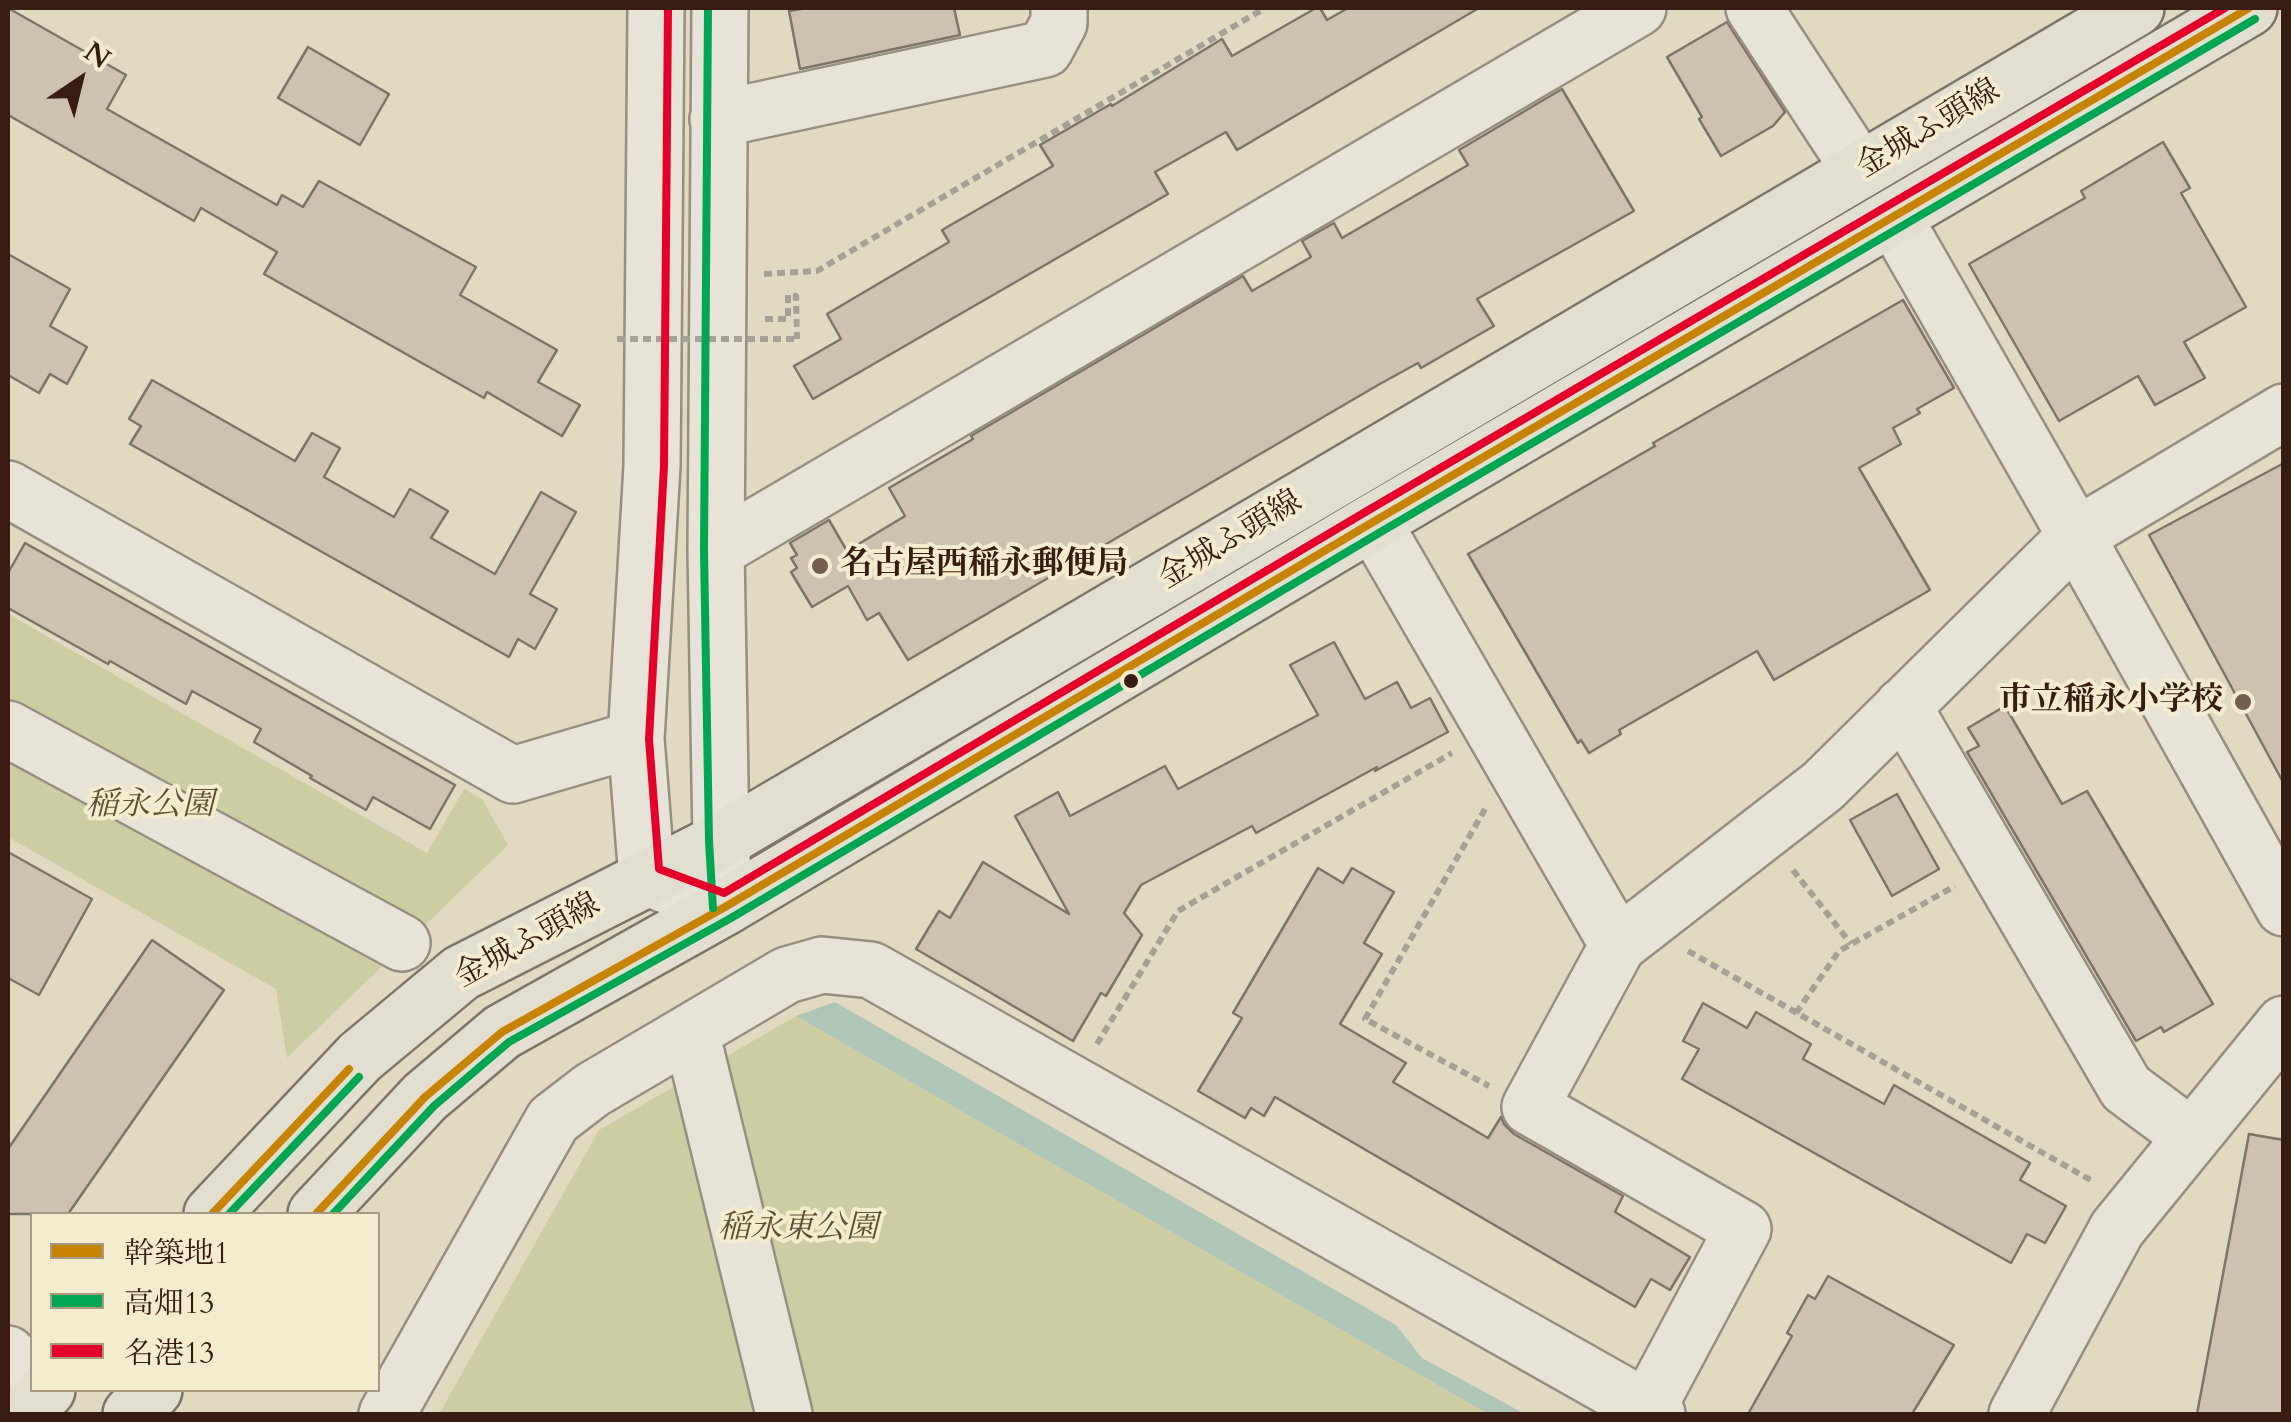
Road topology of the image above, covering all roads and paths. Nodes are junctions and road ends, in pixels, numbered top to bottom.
1 (656, 8) edge
2 (720, 8) edge
3 (1059, 8) edge
4 (1265, 8) edge
5 (1638, 8) edge
6 (1754, 8) edge
7 (2136, 8) edge
8 (2249, 8) edge
9 (718, 118) junction
10 (1860, 170) junction
11 (1894, 218) junction
12 (764, 274) dead end
13 (764, 319) dead end
14 (617, 339) dead end
15 (2284, 412) edge
16 (8, 489) edge
17 (1373, 522) junction
18 (2076, 536) junction
19 (716, 550) junction
20 (1904, 706) junction
21 (8, 729) edge
22 (636, 739) junction
23 (1502, 746) junction
24 (1764, 832) junction
25 (721, 841) junction
26 (646, 878) junction
27 (1964, 882) dead end
28 (725, 906) junction
29 (2284, 908) edge
30 (1631, 935) junction
31 (402, 944) dead end
32 (1850, 944) junction
33 (1796, 1013) junction
34 (2284, 1024) edge
35 (691, 1032) junction
36 (1074, 1083) junction
37 (1530, 1107) junction
38 (2192, 1137) junction
39 (2136, 1206) junction
40 (214, 1212) edge
41 (318, 1212) edge
42 (8, 1354) edge
43 (30, 1384) edge
44 (152, 1392) edge
45 (1652, 1411) edge
46 (131, 1414) edge
47 (387, 1414) edge
48 (784, 1414) edge
49 (2017, 1414) edge

1 - 22 street
2 - 9 street
3 - 9 street
4 - 12 path
5 - 19 street
6 - 10 street
7 - 10 main road, 金城ふ頭線
8 - 11 main road, 金城ふ頭線
9 - 19 street
10 - 25 main road, 金城ふ頭線
11 - 17 main road, 金城ふ頭線
11 - 18 street
13 - 14 path, bridge
15 - 18 street
16 - 22 street
17 - 23 street
17 - 28 main road, 金城ふ頭線
18 - 20 street
18 - 29 street
19 - 25 street
20 - 24 street
20 - 38 street
21 - 31 street
22 - 26 street
23 - 30 street
23 - 36 path
23 - 37 path
24 - 30 street
24 - 32 path
25 - 26 main road, 金城ふ頭線
25 - 28 street
26 - 28 street
26 - 40 main road, 金城ふ頭線
27 - 32 path
28 - 41 main road, 金城ふ頭線
30 - 33 path
30 - 37 street
32 - 33 path
33 - 39 path
34 - 38 street
35 - 36 street
35 - 47 street
35 - 48 street
36 - 45 street
37 - 45 street
38 - 39 street
39 - 49 street
42 - 43 street
44 - 46 main road

